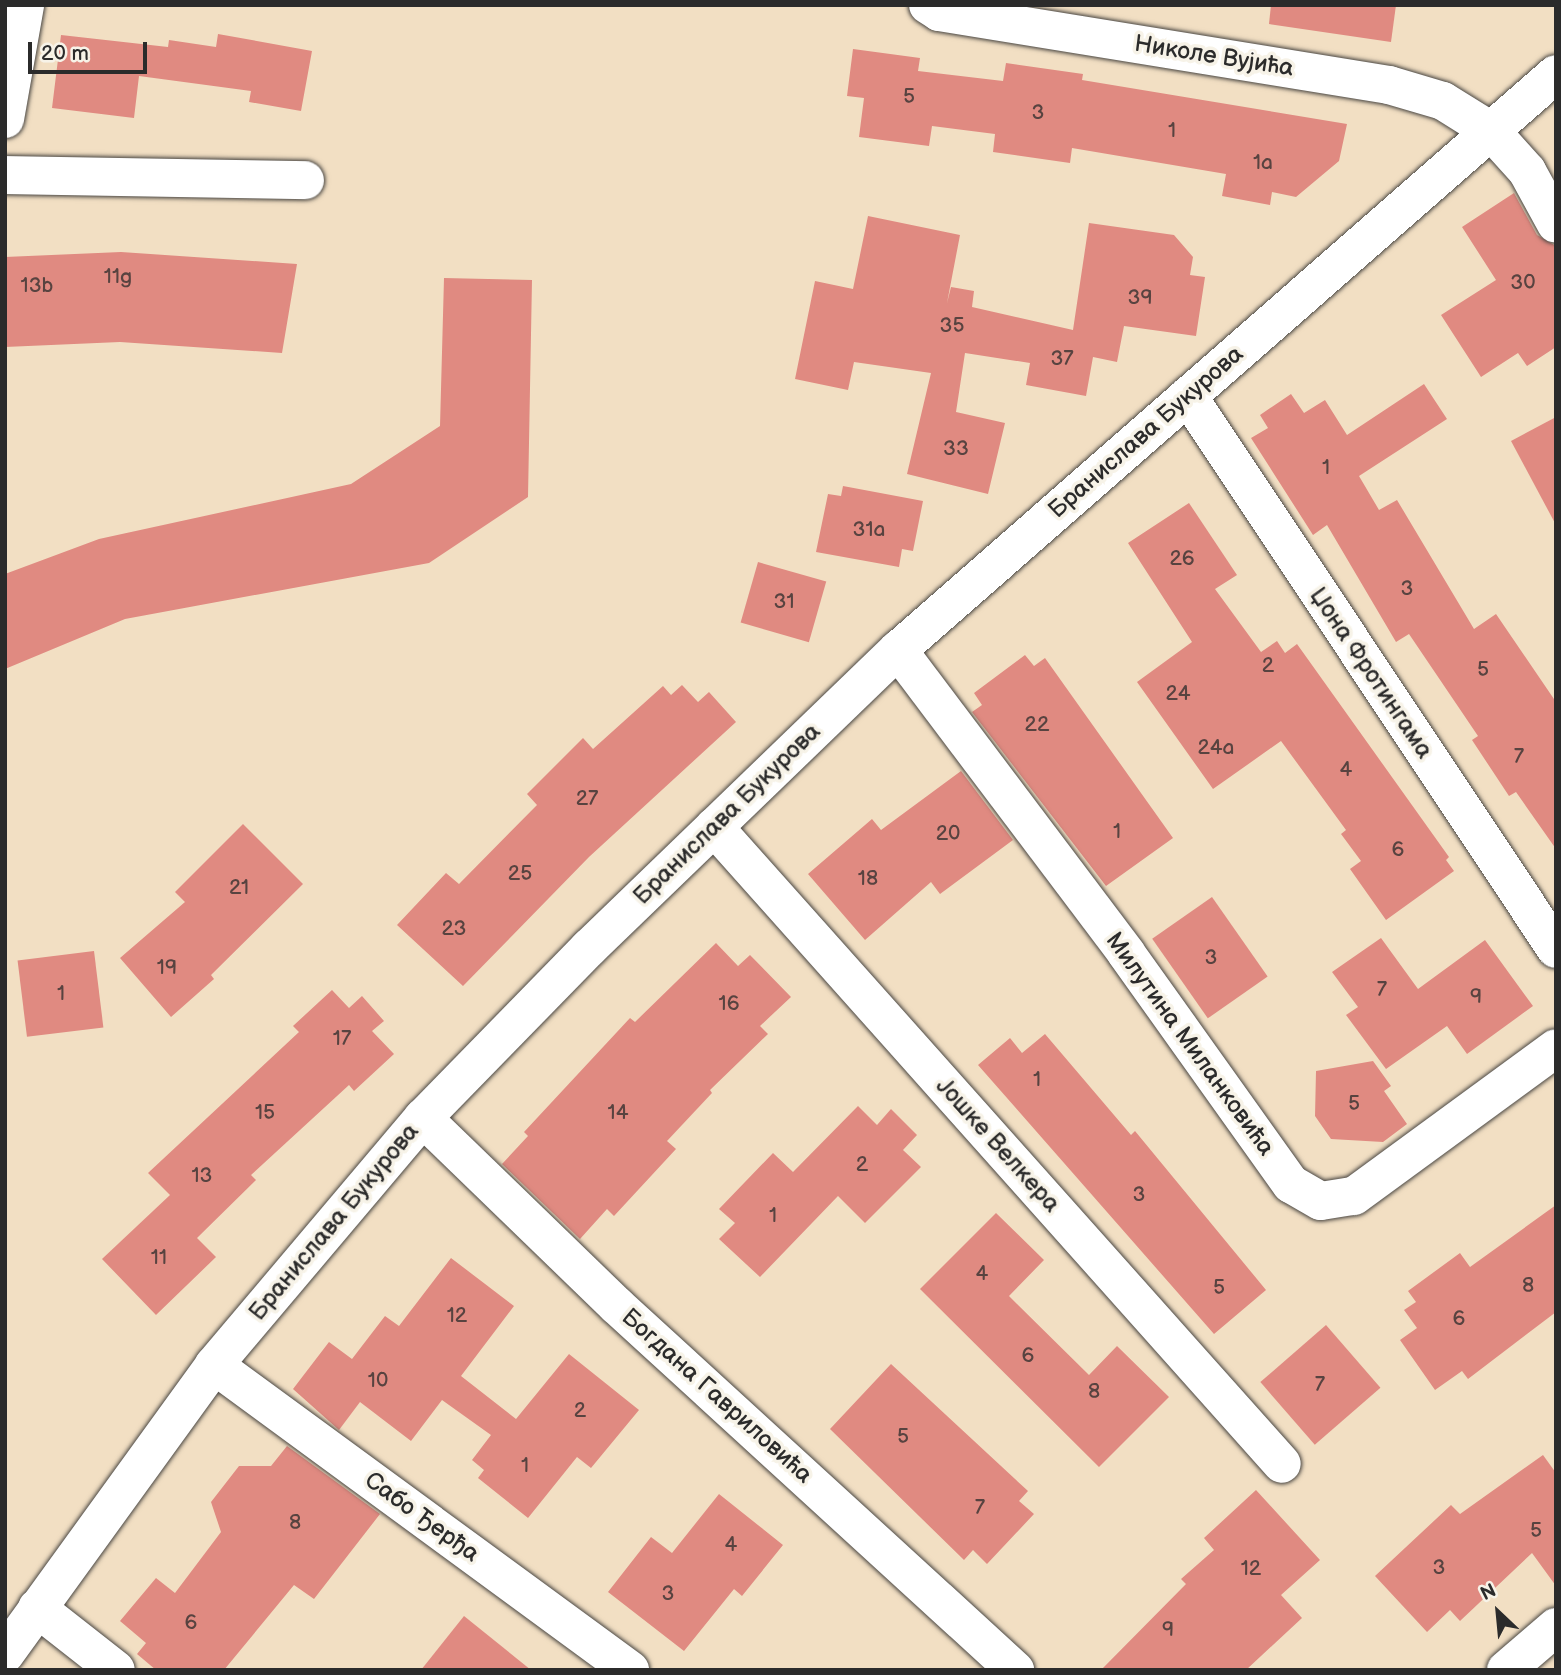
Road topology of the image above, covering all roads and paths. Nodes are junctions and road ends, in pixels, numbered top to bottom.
1 (25, 5) edge
2 (928, 5) edge
3 (1556, 75) edge
4 (5, 119) edge
5 (1492, 131) junction
6 (5, 175) edge
7 (305, 180) dead end
8 (1556, 224) edge
9 (1188, 396) junction
10 (898, 650) junction
11 (714, 827) junction
12 (1556, 949) edge
13 (1556, 1048) edge
14 (423, 1118) junction
15 (214, 1365) junction
16 (1282, 1464) dead end
17 (37, 1608) junction
18 (1556, 1627) edge
19 (5, 1654) edge
20 (116, 1670) edge
21 (630, 1670) edge
22 (1015, 1670) edge
23 (1506, 1670) edge

1 - 4 street
2 - 5 street, Николе Вујића
3 - 5 street, Бранислава Букурова
5 - 8 street, Николе Вујића
5 - 9 street, Бранислава Букурова
6 - 7 street
9 - 10 street, Бранислава Букурова
9 - 12 street, Џона Фротингама
10 - 11 street, Бранислава Букурова
10 - 13 street, Милутина Миланковића
11 - 14 street, Бранислава Букурова
11 - 16 street, Јошке Велкера
14 - 15 street, Бранислава Букурова
14 - 22 street, Богдана Гавриловића
15 - 17 street, Бранислава Букурова
15 - 21 street, Сабо Ђерђа
17 - 19 street, Бранислава Букурова
17 - 20 street
18 - 23 street

